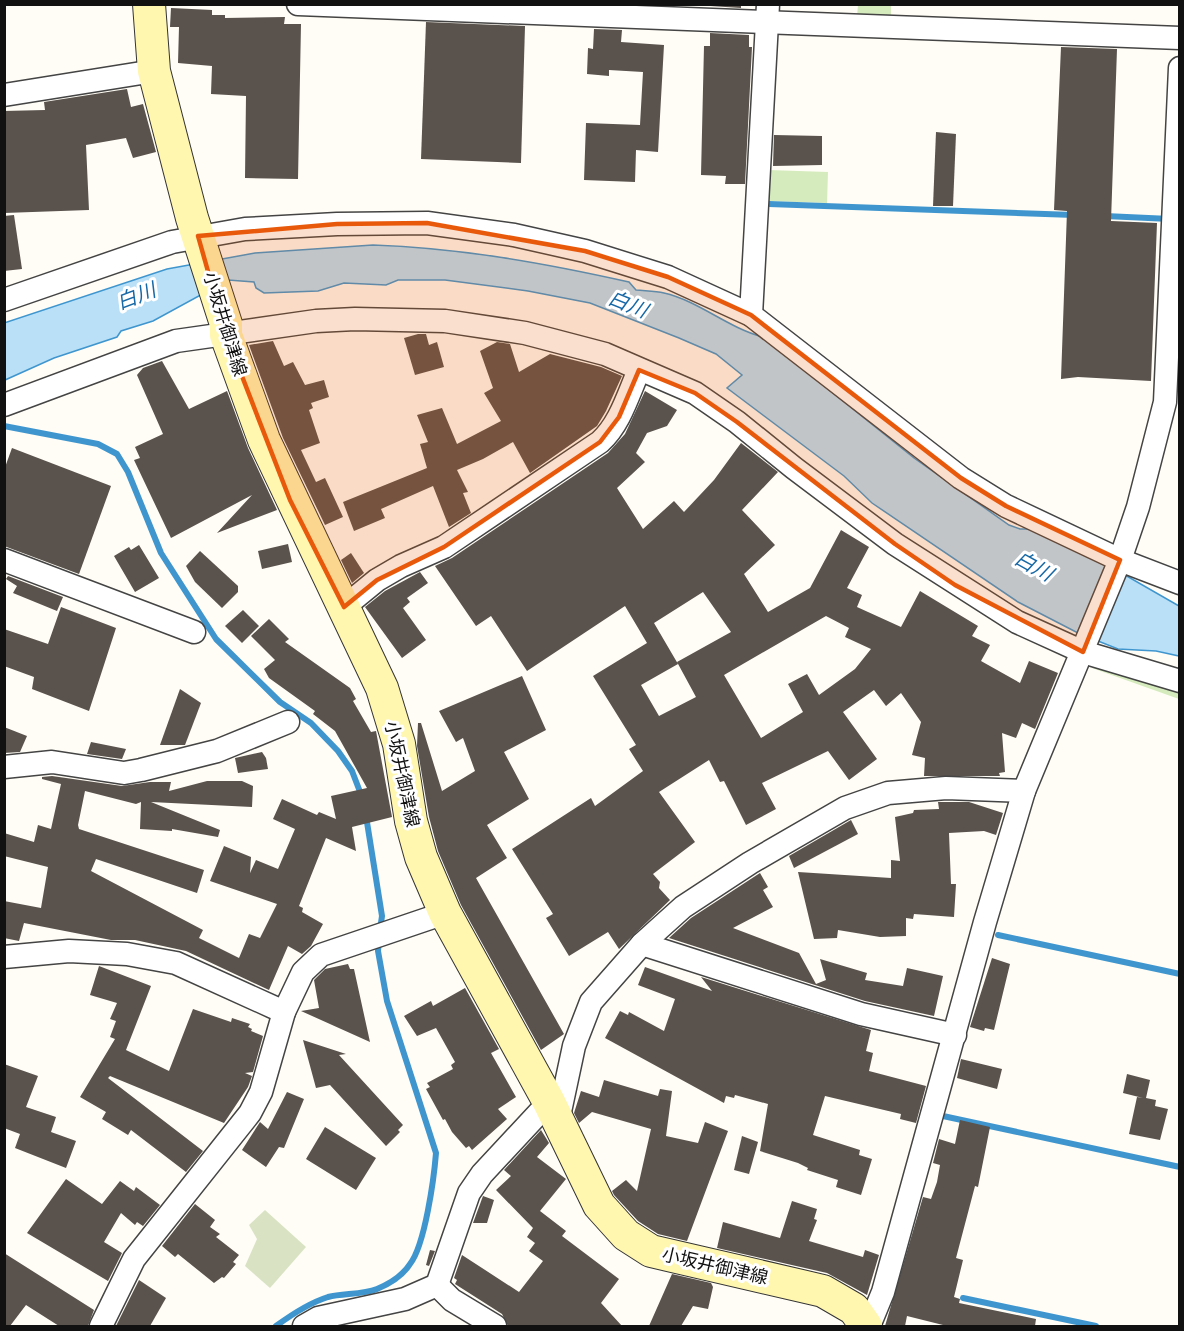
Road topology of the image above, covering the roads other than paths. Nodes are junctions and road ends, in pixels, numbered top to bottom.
1 (149, 4) edge
2 (298, 4) edge
3 (768, 13) edge
4 (1179, 38) edge
5 (1179, 68) edge
6 (154, 71) junction
7 (4, 95) edge
8 (200, 242) junction
9 (4, 300) edge
10 (751, 315) junction
11 (226, 329) junction
12 (639, 370) junction
13 (1172, 402) edge
14 (4, 405) edge
15 (4, 560) edge
16 (1119, 562) junction
17 (1179, 583) edge
18 (344, 607) junction
19 (194, 632) dead end
20 (1084, 647) junction
21 (1179, 681) edge
22 (288, 722) dead end
23 (4, 767) edge
24 (1024, 791) junction
25 (445, 913) junction
26 (642, 944) junction
27 (4, 957) edge
28 (284, 1012) junction
29 (955, 1035) junction
30 (553, 1111) junction
31 (437, 1286) junction
32 (101, 1326) edge
33 (304, 1326) edge
34 (495, 1326) edge
35 (867, 1326) edge

1 - 6 main road, 小坂井御津線
2 - 3 street
3 - 4 street
3 - 10 street
5 - 13 street
6 - 7 street
6 - 8 main road, 小坂井御津線
8 - 9 street
8 - 10 street
8 - 11 main road, 小坂井御津線
10 - 16 street
11 - 12 street
11 - 14 street
11 - 18 main road, 小坂井御津線
12 - 18 street
12 - 20 street
13 - 16 street
15 - 19 street
16 - 17 street
16 - 20 street
18 - 25 main road, 小坂井御津線
20 - 21 street
20 - 24 street
22 - 23 street
24 - 26 street
24 - 29 street
25 - 28 street
25 - 30 main road, 小坂井御津線
26 - 29 street
26 - 30 street
27 - 28 street
28 - 32 street
29 - 35 street
30 - 31 street
30 - 35 main road, 小坂井御津線
31 - 33 street
31 - 34 street

